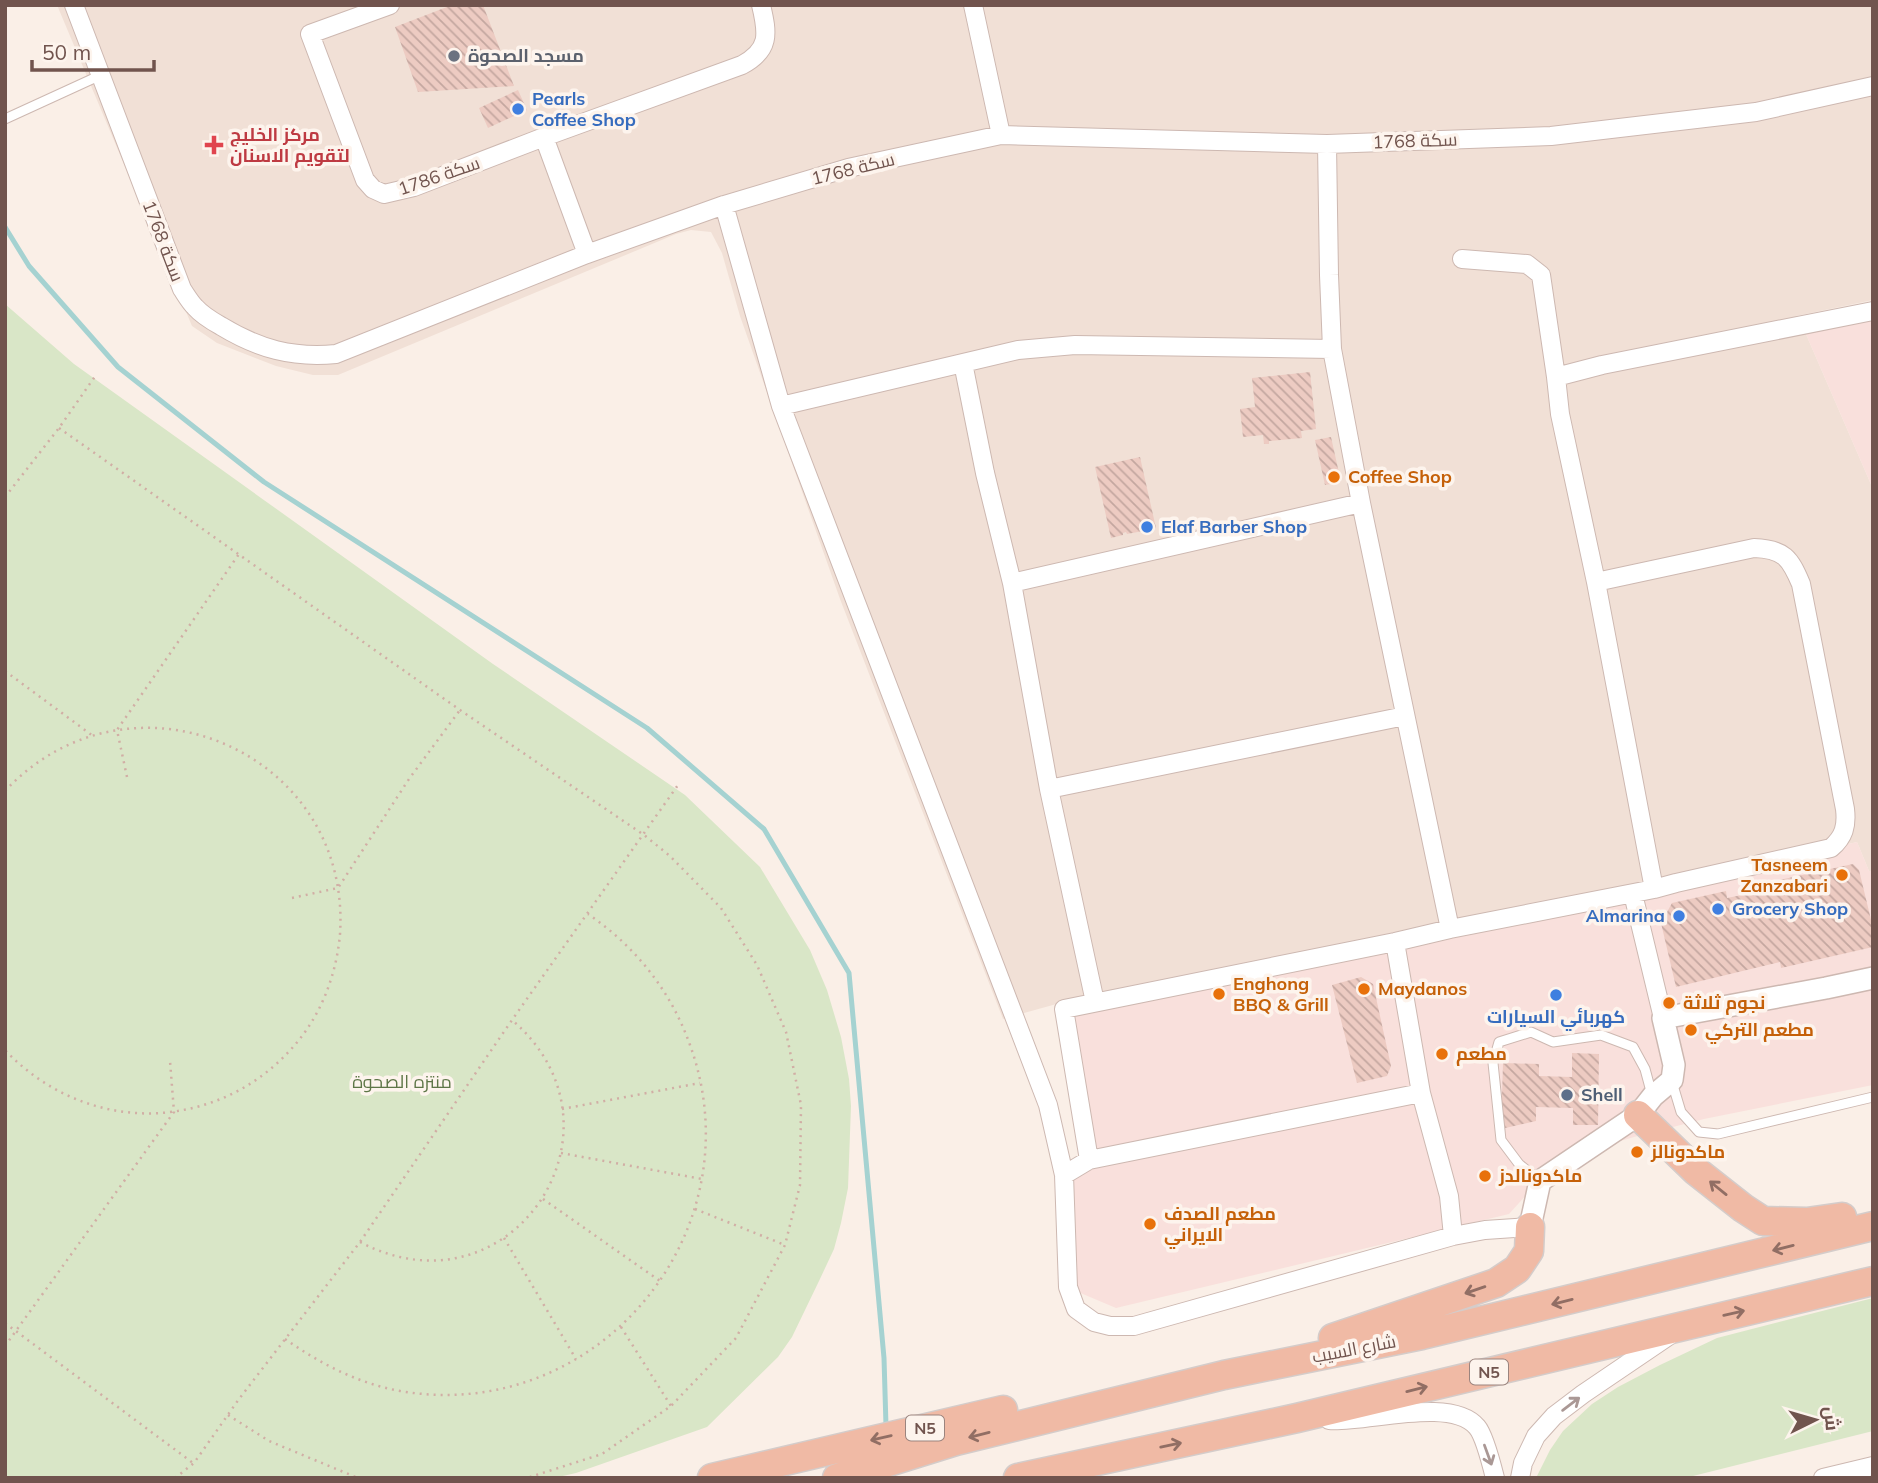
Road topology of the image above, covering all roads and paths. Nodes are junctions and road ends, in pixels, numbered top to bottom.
1 (74, 5) edge
2 (390, 5) edge
3 (761, 5) edge
4 (973, 5) edge
5 (101, 75) junction
6 (1873, 86) edge
7 (5, 119) edge
8 (1001, 135) junction
9 (544, 137) junction
10 (1327, 144) junction
11 (724, 205) junction
12 (587, 254) junction
13 (1462, 259) dead end
14 (1873, 311) edge
15 (1332, 349) junction
16 (963, 363) junction
17 (96, 375) dead end
18 (1556, 377) junction
19 (781, 406) junction
20 (59, 428) junction
21 (5, 497) edge
22 (1362, 503) junction
23 (239, 554) junction
24 (1596, 582) junction
25 (1012, 583) junction
26 (5, 671) edge
27 (460, 710) junction
28 (1405, 716) junction
29 (117, 730) junction
30 (93, 736) junction
31 (127, 777) dead end
32 (678, 785) dead end
33 (1049, 789) junction
34 (5, 791) edge
35 (644, 835) junction
36 (338, 888) junction
37 (1654, 890) junction
38 (1633, 894) junction
39 (292, 898) dead end
40 (588, 914) junction
41 (1450, 929) junction
42 (1395, 943) junction
43 (1873, 978) edge
44 (1095, 1002) junction
45 (1663, 1018) junction
46 (512, 1020) junction
47 (5, 1050) edge
48 (170, 1061) dead end
49 (1672, 1080) junction
50 (701, 1083) junction
51 (1421, 1093) junction
52 (1873, 1097) edge
53 (1645, 1106) junction
54 (562, 1109) junction
55 (174, 1112) junction
56 (561, 1153) junction
57 (1089, 1160) junction
58 (1064, 1175) junction
59 (702, 1178) junction
60 (1540, 1181) junction
61 (542, 1198) junction
62 (695, 1209) junction
63 (1873, 1212) edge
64 (1873, 1226) edge
65 (1530, 1227) junction
66 (1453, 1236) junction
67 (504, 1238) junction
68 (360, 1242) junction
69 (785, 1245) junction
70 (660, 1281) junction
71 (1873, 1281) edge
72 (5, 1323) edge
73 (1687, 1324) junction
74 (621, 1327) junction
75 (16, 1331) junction
76 (285, 1339) junction
77 (5, 1346) edge
78 (576, 1359) junction
79 (1224, 1375) junction
80 (1141, 1396) junction
81 (671, 1406) junction
82 (228, 1415) junction
83 (1297, 1418) junction
84 (1105, 1460) junction
85 (194, 1463) junction
86 (1873, 1466) edge
87 (175, 1478) edge
88 (358, 1478) edge
89 (527, 1478) edge
90 (712, 1478) edge
91 (837, 1478) edge
92 (1018, 1478) edge
93 (1059, 1478) edge
94 (1495, 1478) edge
95 (1520, 1478) edge
96 (1823, 1478) edge

1 - 5 street, سكة 1768
2 - 9 street, سكة 1786
3 - 9 street, سكة 1786
4 - 8 street
5 - 7 lane
5 - 12 street, سكة 1768
6 - 10 street, سكة 1768
8 - 10 street, سكة 1768
8 - 11 street, سكة 1768
9 - 12 street
10 - 15 street
11 - 12 street, سكة 1768
11 - 19 street
13 - 18 street
14 - 18 street
15 - 16 street
15 - 22 street
16 - 19 street
16 - 25 street
17 - 20 path
18 - 24 street
19 - 58 street
20 - 21 path
20 - 23 path
22 - 25 street
22 - 28 street
23 - 27 path
23 - 29 path
24 - 37 street
24 - 37 street
25 - 33 street
26 - 30 path
27 - 35 path
27 - 36 path
28 - 33 street
28 - 41 street
29 - 30 path
29 - 31 path
29 - 36 path
30 - 34 path
32 - 35 path
33 - 44 street
35 - 40 path
35 - 69 path
36 - 39 path
36 - 55 path
37 - 38 street
38 - 41 street
38 - 45 street
40 - 46 path
40 - 50 path
41 - 42 street
42 - 44 street
42 - 51 street
43 - 45 street
44 - 57 street
45 - 49 street
46 - 54 path
46 - 68 path
47 - 55 path
48 - 55 path
49 - 52 lane
49 - 53 street
50 - 54 path
50 - 59 path
51 - 57 street
51 - 66 street
53 - 60 street
53 - 60 lane
63 -> 53 highway
54 - 56 path
55 - 75 path
56 - 59 path
56 - 61 path
57 - 58 street
58 - 66 street
59 - 62 path
60 - 65 street
61 - 67 path
61 - 70 path
62 - 69 path
62 - 70 path
64 -> 79 highway, شارع السيب / N5
65 - 66 street
65 -> 79 highway
67 - 68 path
67 - 78 path
68 - 76 path
69 - 81 path
70 - 74 path
73 -> 71 highway, N5
72 - 75 path
83 -> 73 highway, N5
95 -> 73 street
74 - 78 path
74 - 81 path
75 - 77 path
75 - 85 path
76 - 78 path
76 - 82 path
79 - 80 highway, شارع السيب / N5
80 -> 90 highway, N5
80 -> 91 highway, شارع السيب / N5
81 - 89 path
82 - 85 path
82 - 88 path
84 -> 83 highway, N5
83 -> 94 street
84 - 92 highway, N5
84 - 93 highway, N5
85 - 87 path
86 - 96 street

